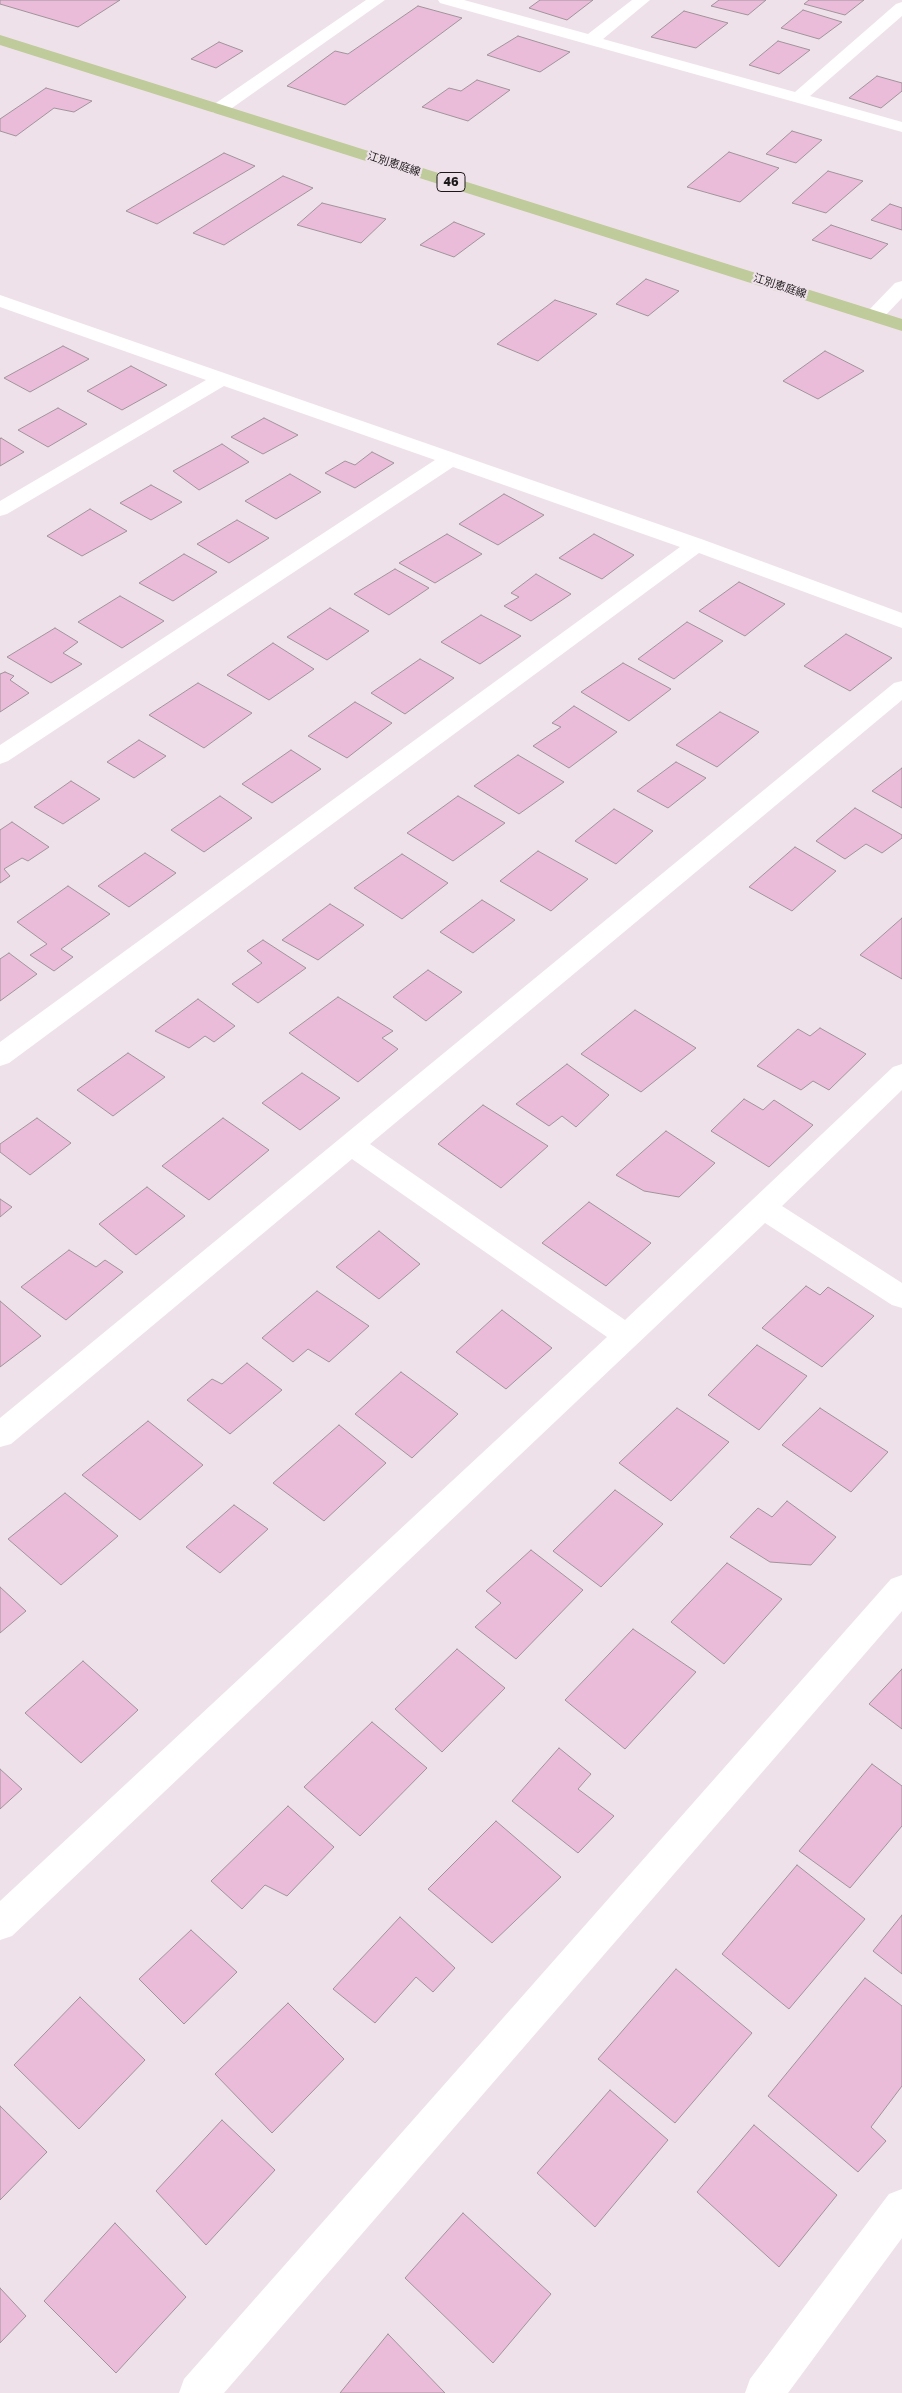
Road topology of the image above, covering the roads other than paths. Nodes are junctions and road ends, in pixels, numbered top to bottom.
1 (377, 0) edge
2 (446, 0) edge
3 (642, 0) edge
4 (902, 7) edge
5 (0, 40) edge
6 (591, 40) junction
7 (798, 98) junction
8 (219, 109) junction
9 (902, 127) edge
10 (902, 287) edge
11 (2, 302) edge
12 (874, 316) junction
13 (902, 325) edge
14 (222, 378) junction
15 (450, 459) junction
16 (0, 510) edge
17 (696, 545) junction
18 (902, 621) edge
19 (902, 688) edge
20 (0, 756) edge
21 (0, 1056) edge
22 (902, 1074) edge
23 (351, 1144) junction
24 (763, 1208) junction
25 (902, 1298) edge
26 (627, 1336) junction
27 (0, 1435) edge
28 (902, 1589) edge
29 (0, 1924) edge
30 (902, 2206) edge
31 (198, 2393) edge
32 (764, 2393) edge

1 - 8 street
2 - 6 street
3 - 6 street
4 - 7 street
5 - 8 main road, 江別恵庭線 / 46
6 - 7 street
7 - 9 street
8 - 12 main road, 江別恵庭線 / 46
10 - 12 street
11 - 14 street
12 - 13 main road, 江別恵庭線 / 46
14 - 15 street
14 - 16 street
15 - 17 street
15 - 20 street
17 - 18 street
17 - 21 street
19 - 23 street
22 - 24 street
23 - 26 street
23 - 27 street
24 - 25 street
24 - 26 street
26 - 29 street
28 - 31 street
30 - 32 street

